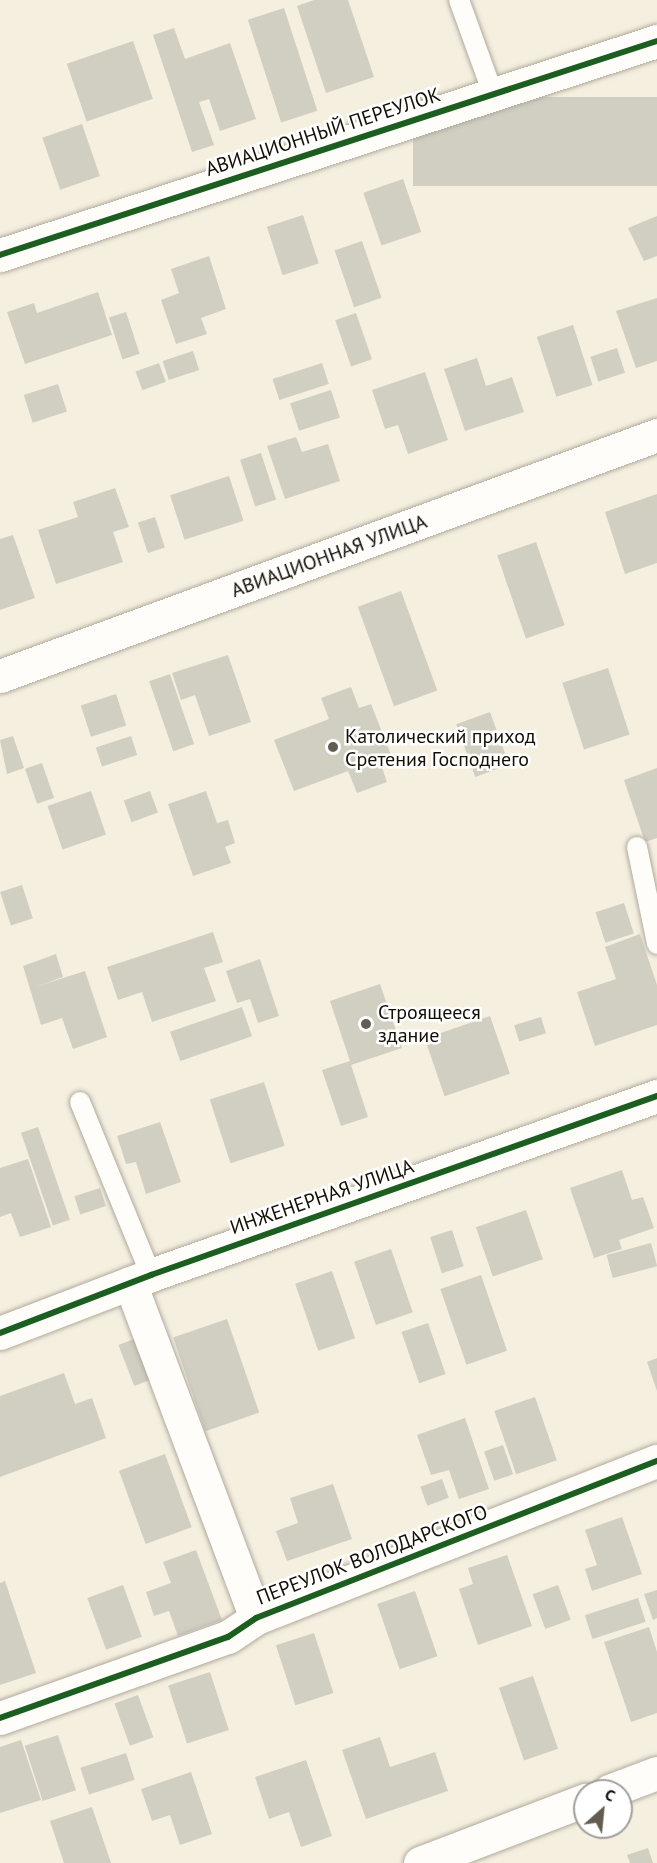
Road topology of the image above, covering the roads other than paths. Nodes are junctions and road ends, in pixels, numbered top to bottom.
1 (459, 0) edge
2 (657, 41) edge
3 (493, 94) junction
4 (0, 255) edge
5 (657, 435) edge
6 (0, 676) edge
7 (637, 847) dead end
8 (657, 944) edge
9 (657, 1096) edge
10 (80, 1102) dead end
11 (141, 1279) junction
12 (0, 1333) edge
13 (657, 1461) edge
14 (256, 1618) junction
15 (0, 1718) edge
16 (657, 1773) edge
17 (633, 1782) edge
18 (573, 1805) edge
19 (420, 1863) edge

1 - 3 lane
2 - 3 street, АВИАЦИОННЫЙ ПЕРЕУЛОК
3 - 4 street, АВИАЦИОННЫЙ ПЕРЕУЛОК
5 - 6 street, АВИАЦИОННАЯ УЛИЦА
7 - 8 lane
9 - 11 street, ИНЖЕНЕРНАЯ УЛИЦА
10 - 11 lane
11 - 12 street, ИНЖЕНЕРНАЯ УЛИЦА
11 - 14 street
13 - 14 street, ПЕРЕУЛОК ВОЛОДАРСКОГО
14 - 15 street, ПЕРЕУЛОК ВОЛОДАРСКОГО
16 - 17 street
18 - 19 street

